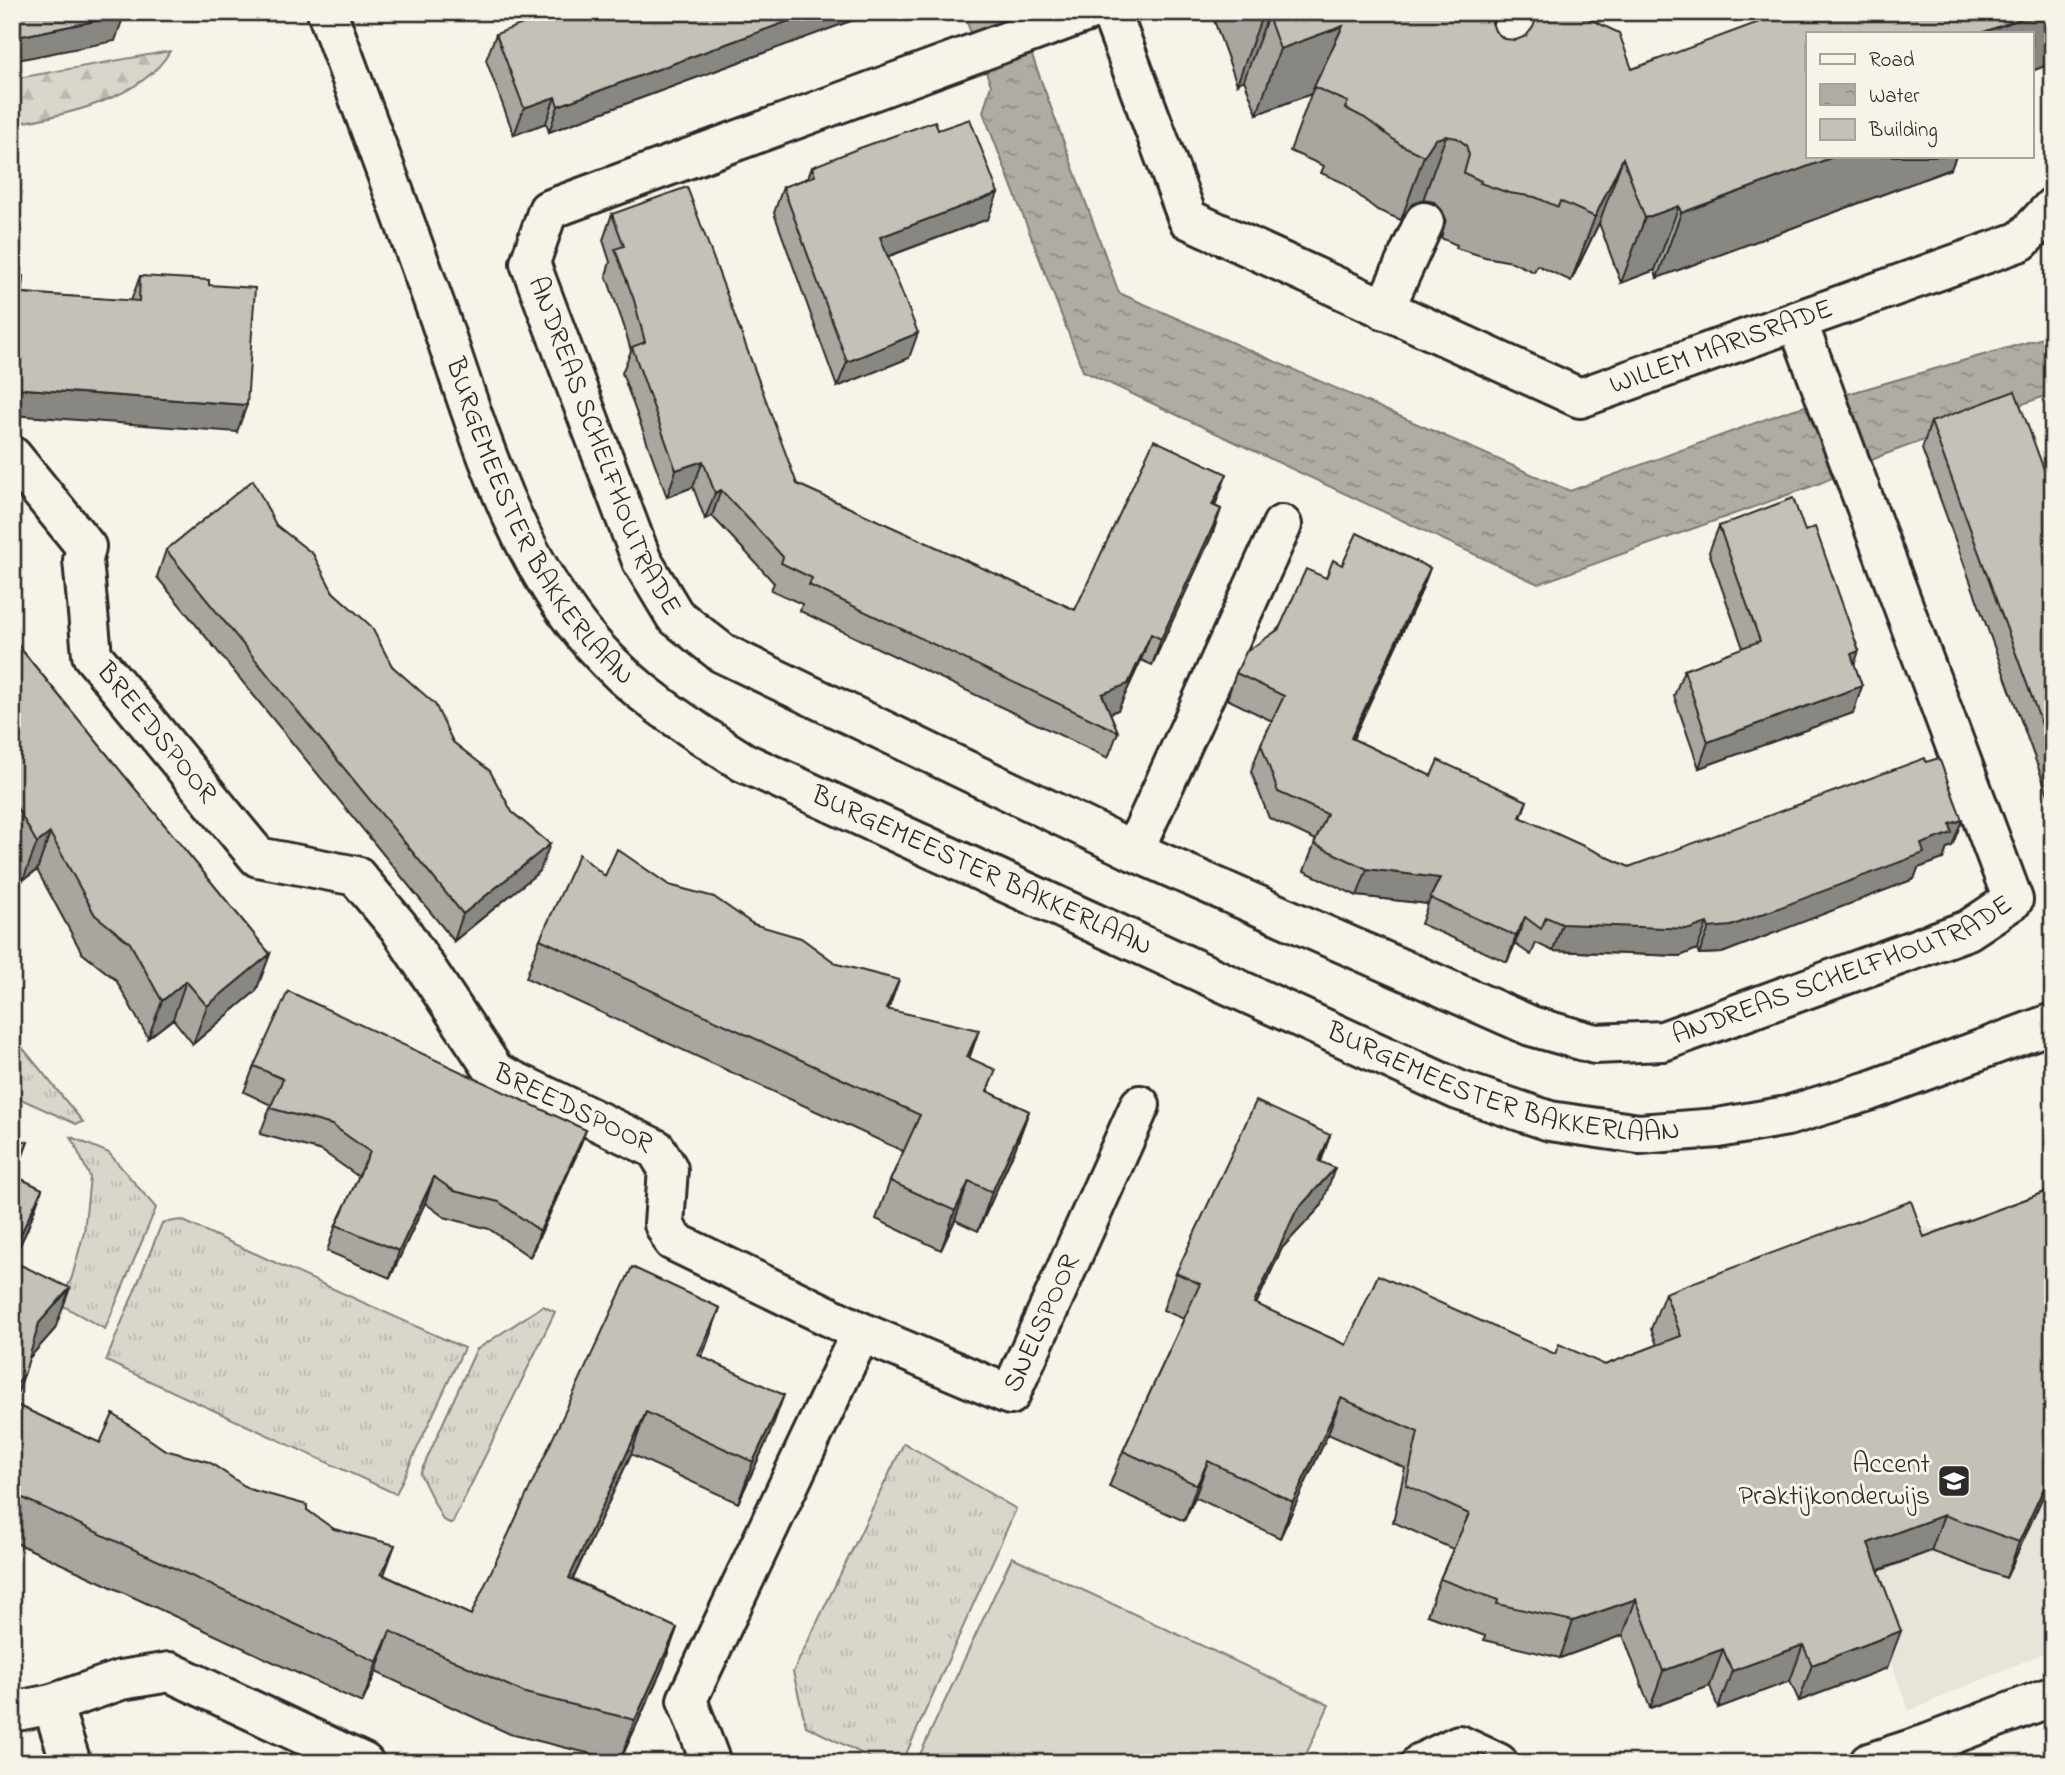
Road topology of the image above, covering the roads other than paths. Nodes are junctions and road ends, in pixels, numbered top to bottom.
1 (327, 12) edge
2 (1087, 12) edge
3 (1111, 12) edge
4 (1520, 12) edge
5 (1489, 83) edge
6 (2053, 208) edge
7 (1424, 222) edge
8 (1384, 310) junction
9 (1797, 321) junction
10 (12, 456) edge
11 (1282, 525) dead end
12 (1134, 851) junction
13 (2053, 1023) edge
14 (1140, 1105) dead end
15 (861, 1332) junction
16 (2053, 1696) edge
17 (52, 1704) junction
18 (12, 1712) edge
19 (71, 1763) edge
20 (364, 1763) edge
21 (711, 1763) edge
22 (1421, 1763) edge
23 (1498, 1763) edge
24 (1870, 1763) edge

1 - 13 street, BURGEMEESTER BAKKERLAAN
2 - 12 street, ANDREAS SCHELFHOUTRADE
3 - 8 street, WILLEM MARISRADE
4 - 5 street
6 - 9 street, WILLEM MARISRADE
7 - 8 street
8 - 9 street, WILLEM MARISRADE
9 - 12 street, ANDREAS SCHELFHOUTRADE
10 - 15 street, BREEDSPOOR
11 - 12 street
14 - 15 street, SNELSPOOR
15 - 21 street
16 - 24 street
17 - 18 street
17 - 19 street
17 - 20 street
22 - 23 street

